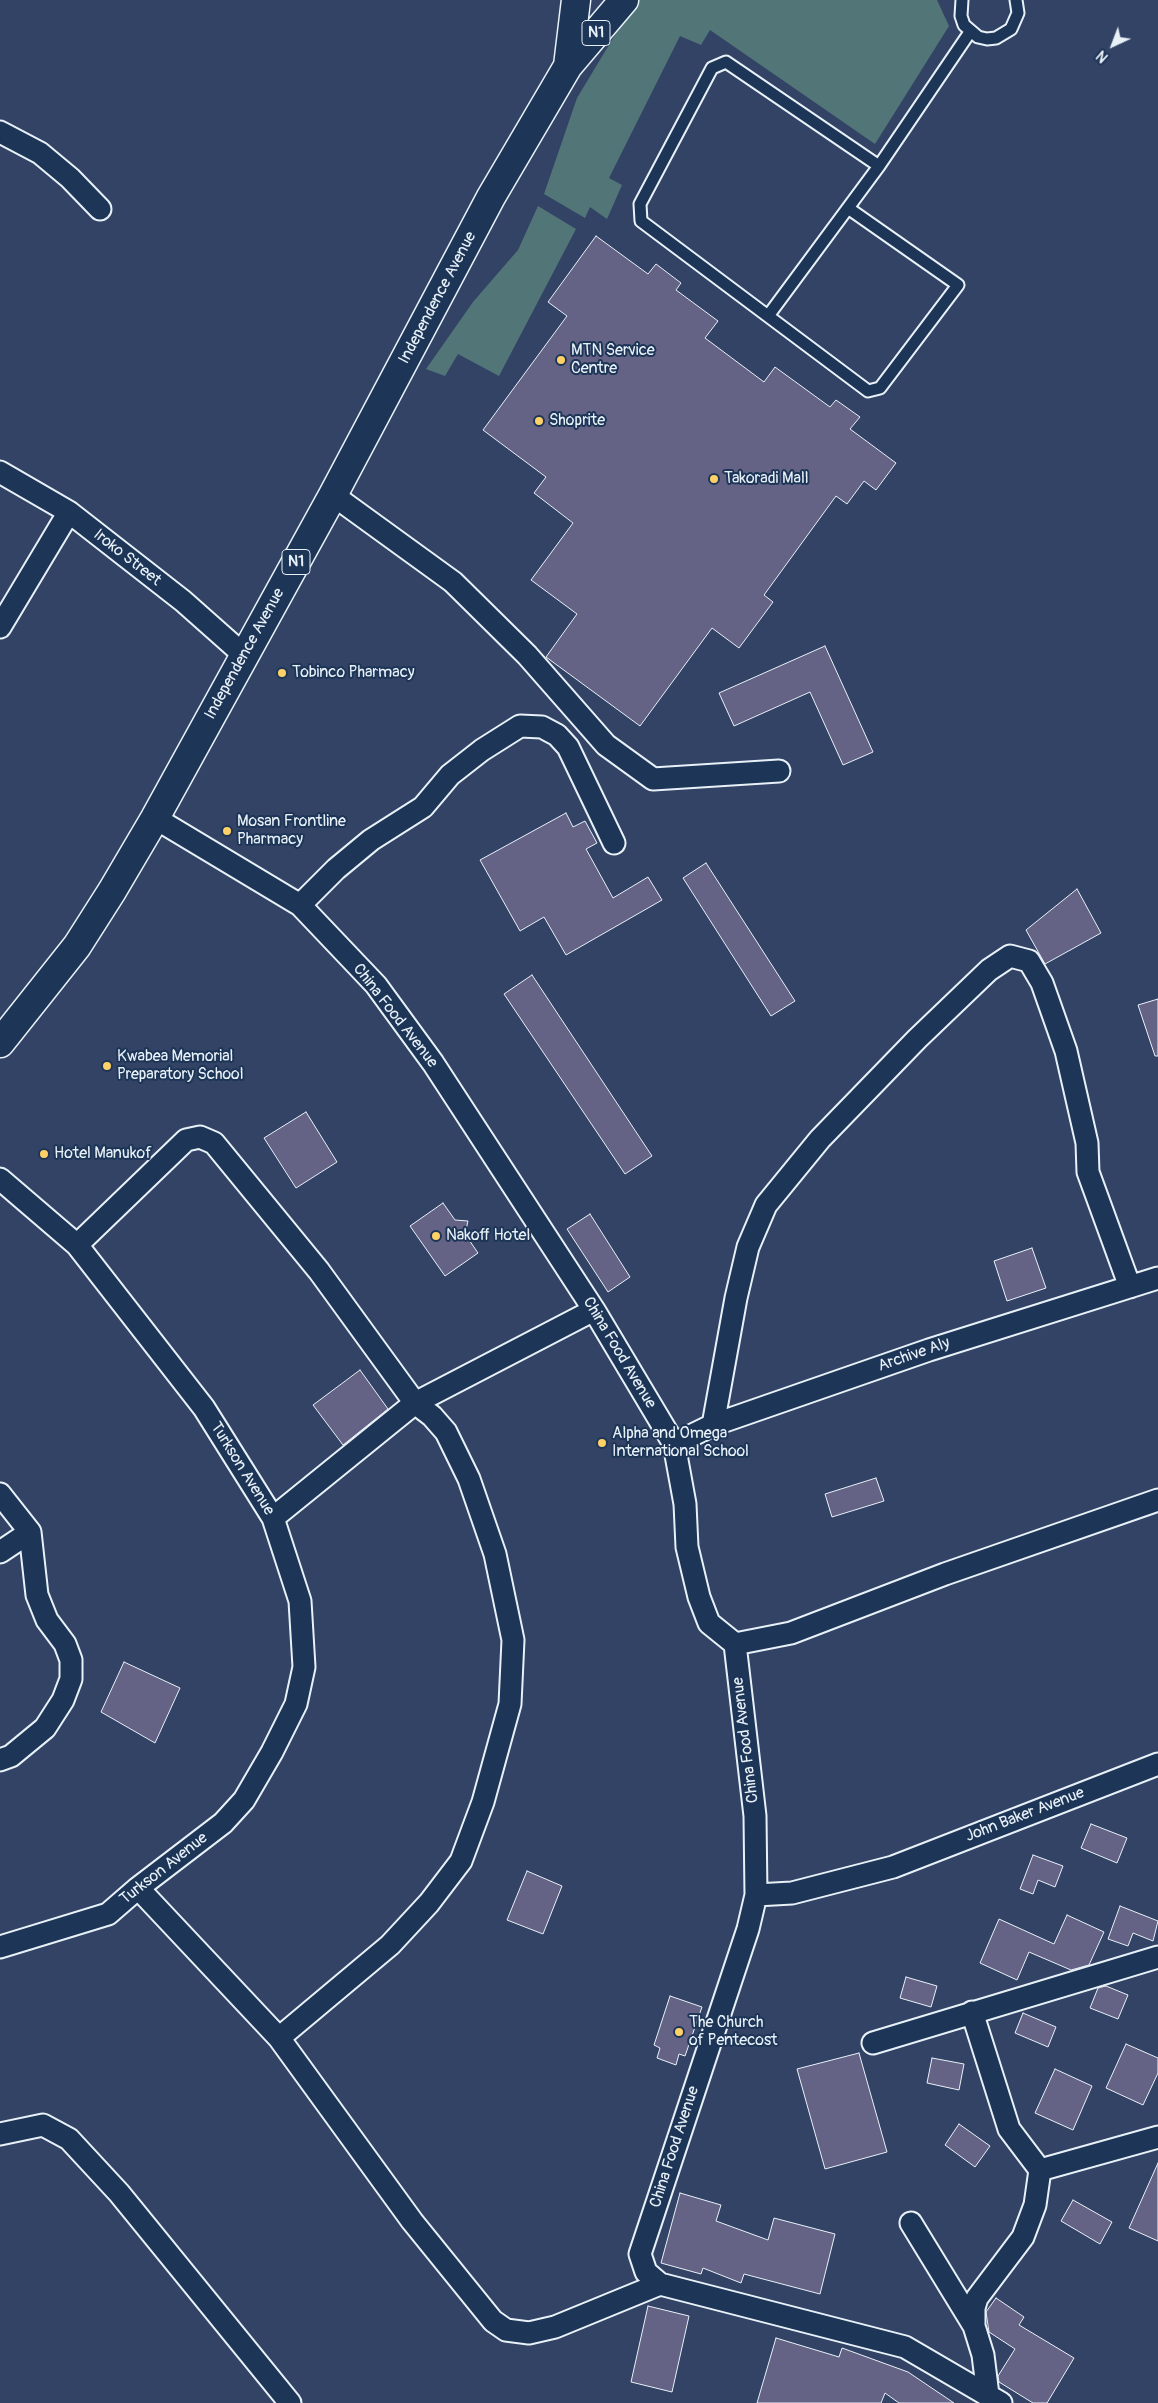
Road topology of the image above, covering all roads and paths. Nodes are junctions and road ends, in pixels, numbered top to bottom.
1 (576, 0) edge
2 (624, 0) edge
3 (962, 0) edge
4 (1016, 0) edge
5 (970, 32) junction
6 (568, 66) junction
7 (0, 132) edge
8 (878, 166) junction
9 (848, 208) junction
10 (100, 209) dead end
11 (768, 316) junction
12 (0, 472) edge
13 (333, 495) junction
14 (69, 512) junction
15 (0, 627) edge
16 (245, 656) junction
17 (779, 771) dead end
18 (155, 818) junction
19 (614, 843) dead end
20 (300, 905) junction
21 (0, 1043) edge
22 (0, 1179) edge
23 (77, 1245) junction
24 (1158, 1278) edge
25 (1130, 1286) junction
26 (594, 1310) junction
27 (415, 1403) junction
28 (713, 1425) junction
29 (674, 1444) junction
30 (0, 1494) edge
31 (1158, 1500) edge
32 (273, 1518) junction
33 (30, 1532) junction
34 (0, 1552) edge
35 (735, 1644) junction
36 (0, 1760) edge
37 (1158, 1764) edge
38 (138, 1888) junction
39 (756, 1896) junction
40 (0, 1947) edge
41 (1158, 1957) edge
42 (972, 2012) junction
43 (279, 2038) junction
44 (873, 2042) dead end
45 (0, 2134) edge
46 (1158, 2137) edge
47 (1040, 2170) junction
48 (911, 2223) dead end
49 (660, 2284) junction
50 (974, 2326) junction
51 (994, 2399) edge
52 (290, 2403) edge

1 - 6 highway, Independence Avenue / N1
2 - 6 highway, Independence Avenue / N1
3 - 5 lane
4 - 5 lane
5 - 8 lane
6 - 13 highway, Independence Avenue / N1
7 - 10 street
8 - 9 lane
8 - 11 lane
9 - 11 lane
9 - 11 lane
12 - 14 street, Iroko Street
13 - 16 highway, Independence Avenue / N1
13 - 17 street
14 - 15 street
14 - 16 street, Iroko Street
16 - 18 highway, Independence Avenue / N1
18 - 20 street, China Food Avenue
18 - 21 highway, Independence Avenue / N1
19 - 20 street
20 - 26 street, China Food Avenue
22 - 23 street, Turkson Avenue
23 - 27 street
23 - 32 street, Turkson Avenue
24 - 25 street, Archive Aly
25 - 28 street, Archive Aly
25 - 28 street
26 - 27 street
26 - 29 street, China Food Avenue
27 - 32 street
27 - 43 street
28 - 29 street, Archive Aly
29 - 35 street, China Food Avenue
30 - 33 street
31 - 35 street
32 - 38 street, Turkson Avenue
33 - 34 street
33 - 36 street
35 - 39 street, China Food Avenue
37 - 39 street, John Baker Avenue
38 - 40 street, Turkson Avenue
38 - 43 street
39 - 49 street, China Food Avenue
41 - 42 street
42 - 44 street
42 - 47 street
43 - 49 street
45 - 52 street
46 - 47 street
47 - 50 street
48 - 50 street
49 - 51 street
50 - 51 street

